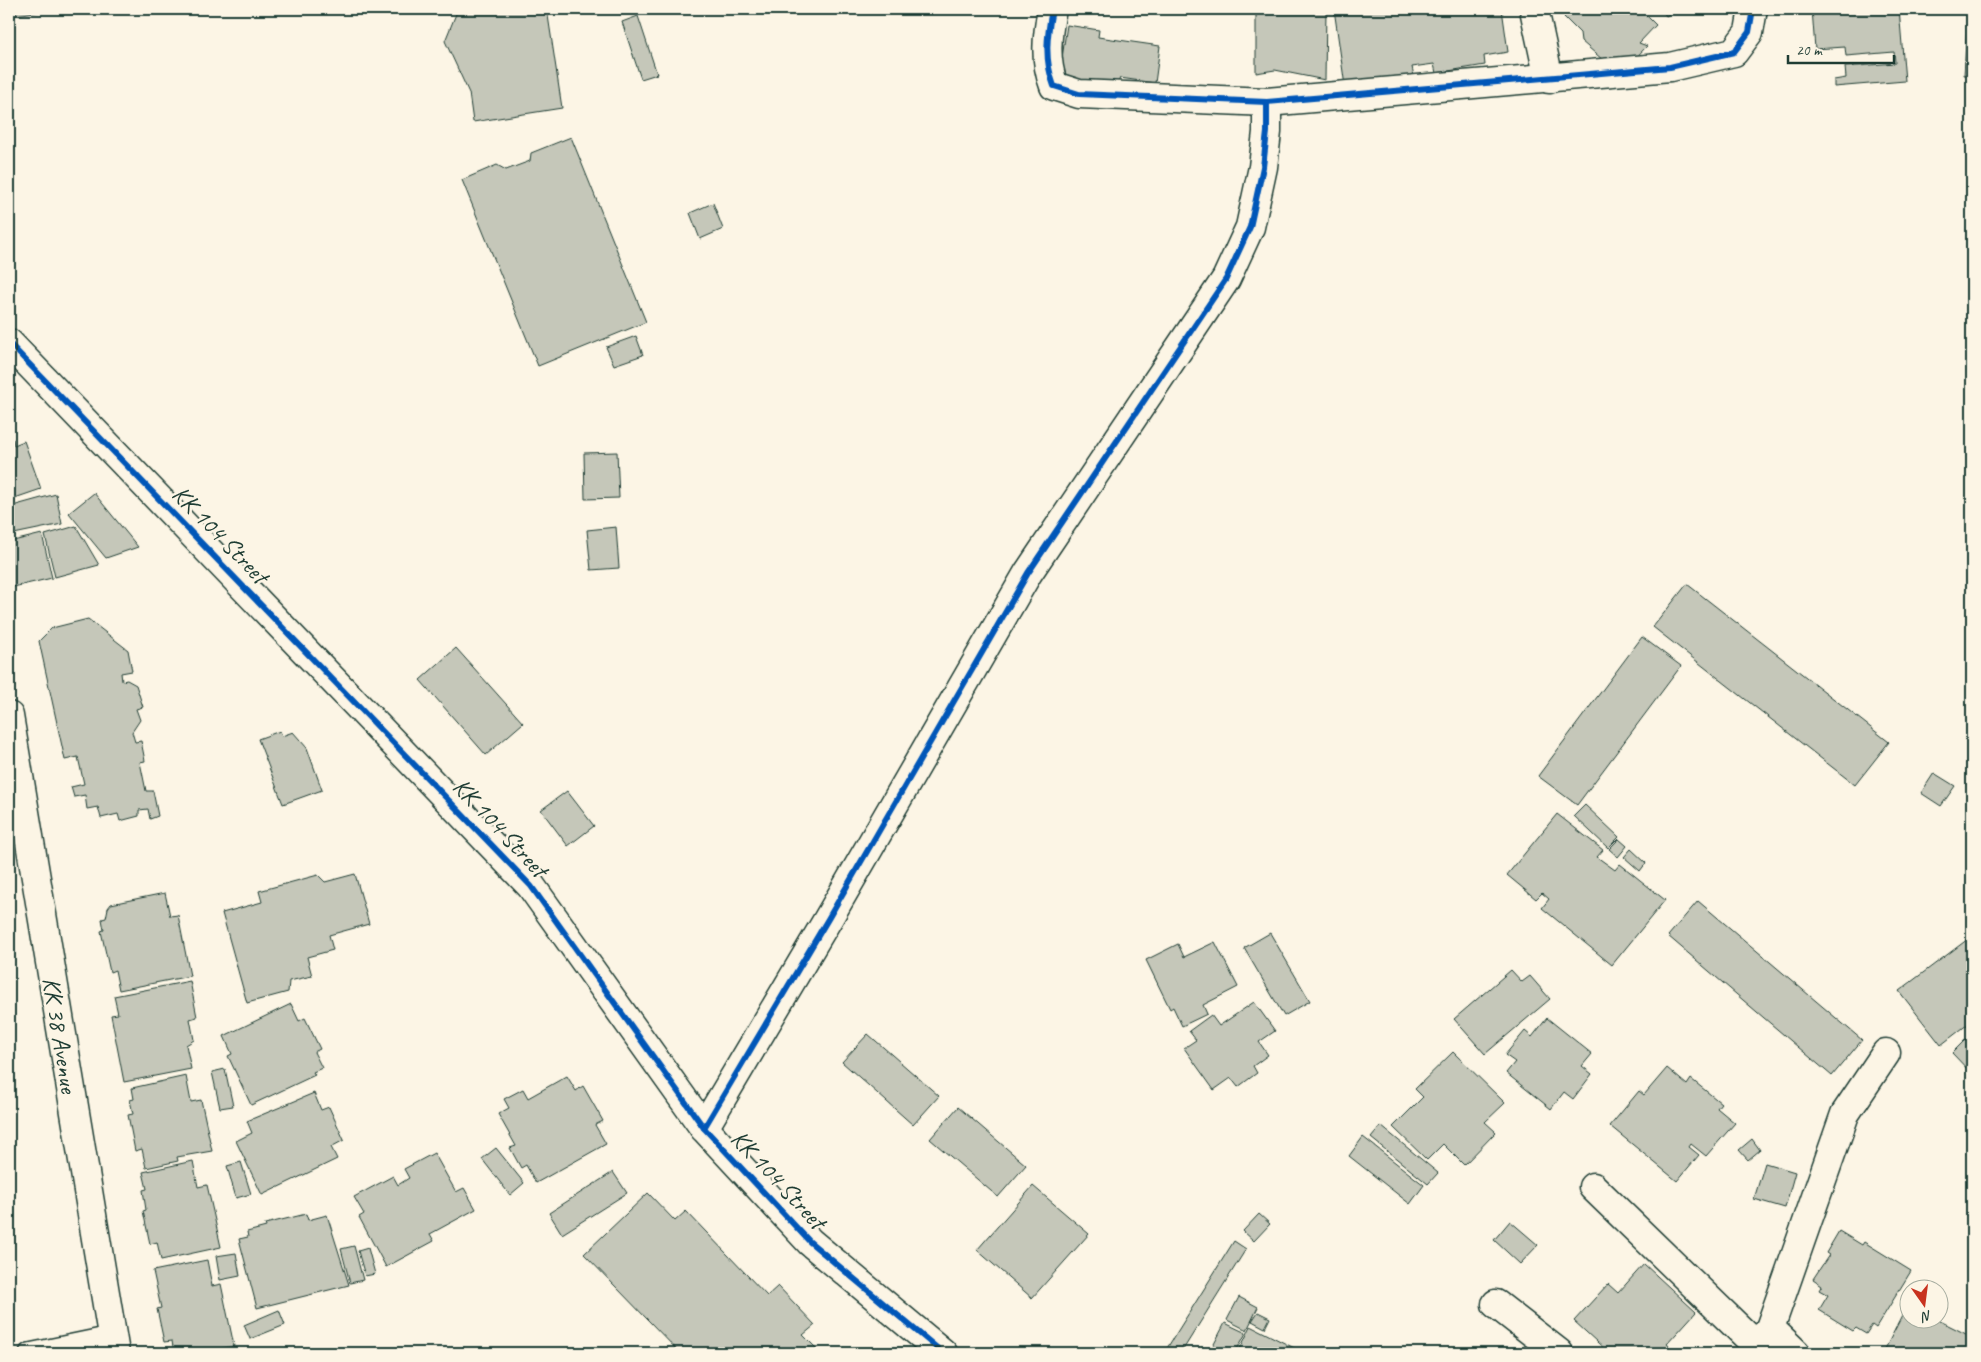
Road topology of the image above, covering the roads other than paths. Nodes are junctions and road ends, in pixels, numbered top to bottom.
1 (1052, 9) edge
2 (1534, 9) edge
3 (1753, 9) edge
4 (1549, 80) junction
5 (1267, 102) junction
6 (9, 343) edge
7 (9, 716) edge
8 (1886, 1053) dead end
9 (704, 1128) junction
10 (1593, 1187) dead end
11 (1496, 1304) dead end
12 (1760, 1342) edge
13 (113, 1345) edge
14 (29, 1353) edge
15 (943, 1353) edge
16 (1559, 1353) edge
17 (1796, 1353) edge

1 - 5 street
2 - 4 street
3 - 4 street
4 - 5 street
5 - 9 street
6 - 9 street, KK 104 Street
7 - 13 street, KK 38 Avenue
8 - 12 street
9 - 15 street, KK 104 Street
10 - 12 street
11 - 16 street
12 - 17 street
13 - 14 lane

